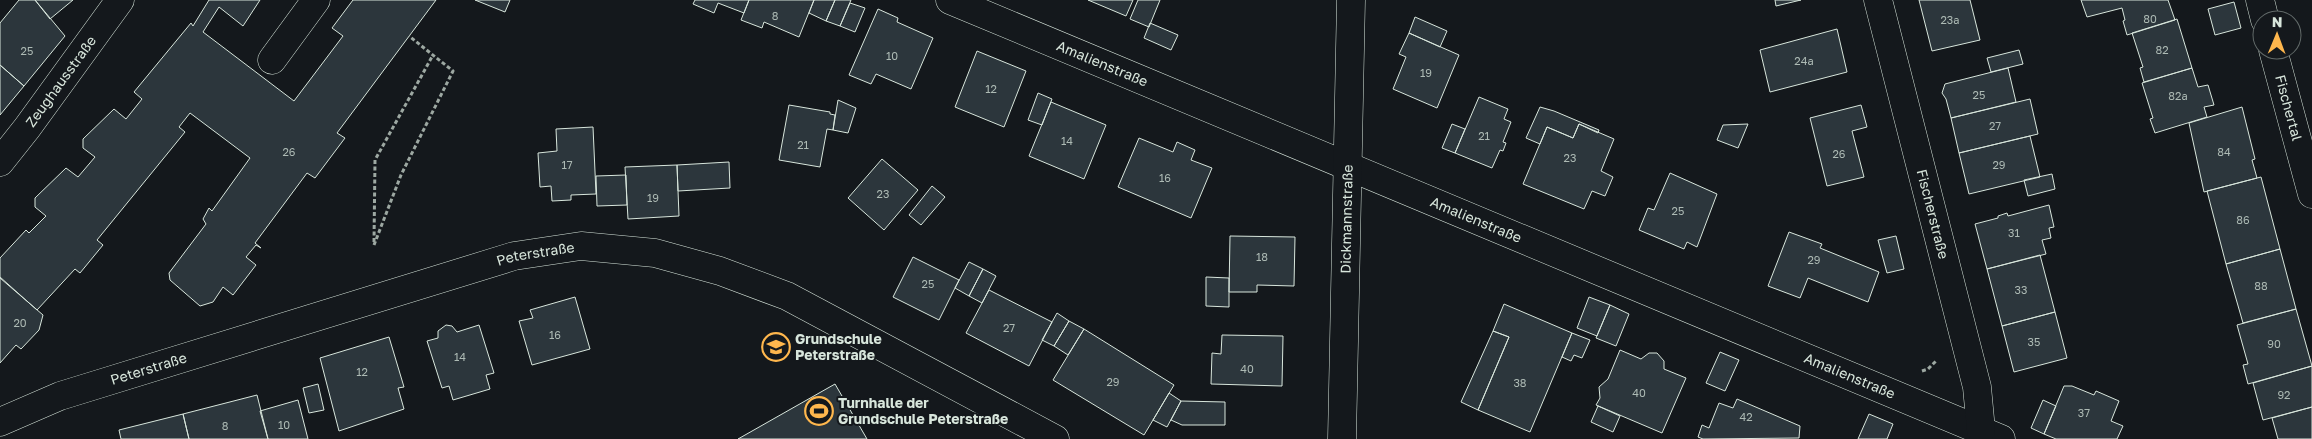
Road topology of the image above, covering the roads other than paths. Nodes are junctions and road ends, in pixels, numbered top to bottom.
1 (120, 0) edge
2 (316, 0) edge
3 (950, 0) edge
4 (1351, 0) edge
5 (1878, 0) edge
6 (272, 60) dead end
7 (2276, 60) edge
8 (0, 162) edge
9 (1347, 165) junction
10 (2312, 194) edge
11 (0, 422) edge
12 (1991, 434) edge
13 (1338, 438) edge
14 (1056, 439) edge

1 - 8 street, Zeughausstraße
2 - 6 street
3 - 9 street, Amalienstraße
4 - 9 street, Dickmannstraße
5 - 12 street, Fischerstraße
7 - 10 street, Fischertal
9 - 12 street, Amalienstraße
9 - 13 street, Dickmannstraße
11 - 14 street, Peterstraße

